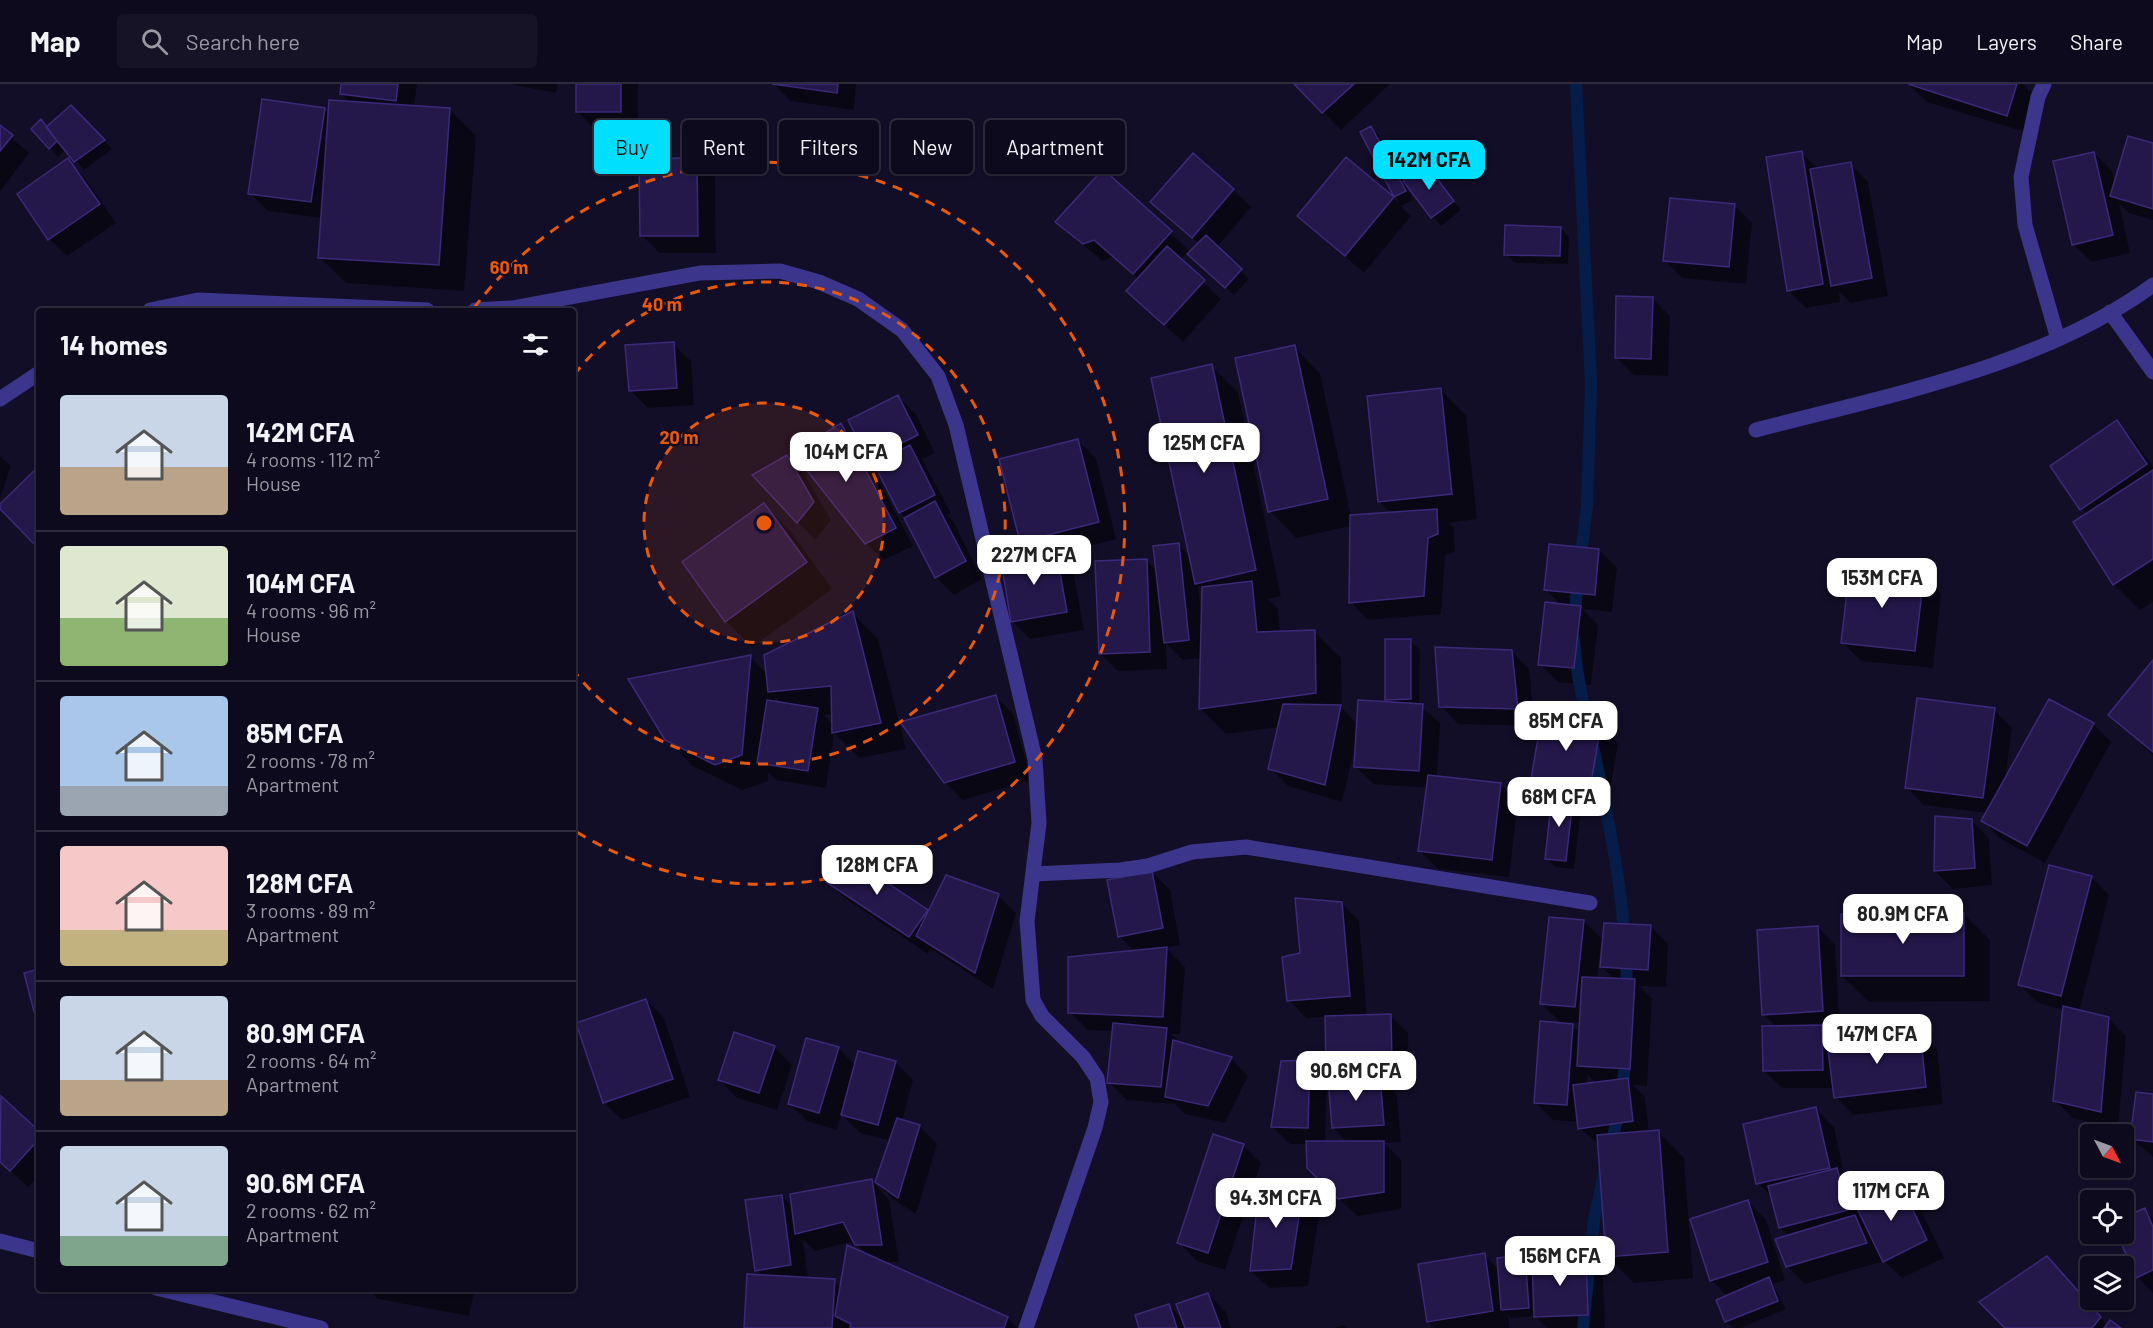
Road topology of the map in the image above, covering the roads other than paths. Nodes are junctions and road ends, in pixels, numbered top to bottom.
1 (2044, 84) edge
2 (2153, 285) edge
3 (160, 308) edge
4 (381, 308) edge
5 (512, 308) edge
6 (2110, 312) junction
7 (2058, 339) junction
8 (2153, 372) edge
9 (36, 376) edge
10 (0, 399) edge
11 (1756, 430) dead end
12 (1033, 874) junction
13 (1590, 903) dead end
14 (0, 1241) edge
15 (36, 1250) edge
16 (172, 1292) edge
17 (321, 1328) edge
18 (1026, 1328) edge

1 - 7 street
2 - 6 street
3 - 4 street
5 - 12 street
6 - 7 street
6 - 8 street
7 - 11 street
9 - 10 street
12 - 13 street
12 - 18 street
14 - 15 street
16 - 17 street

